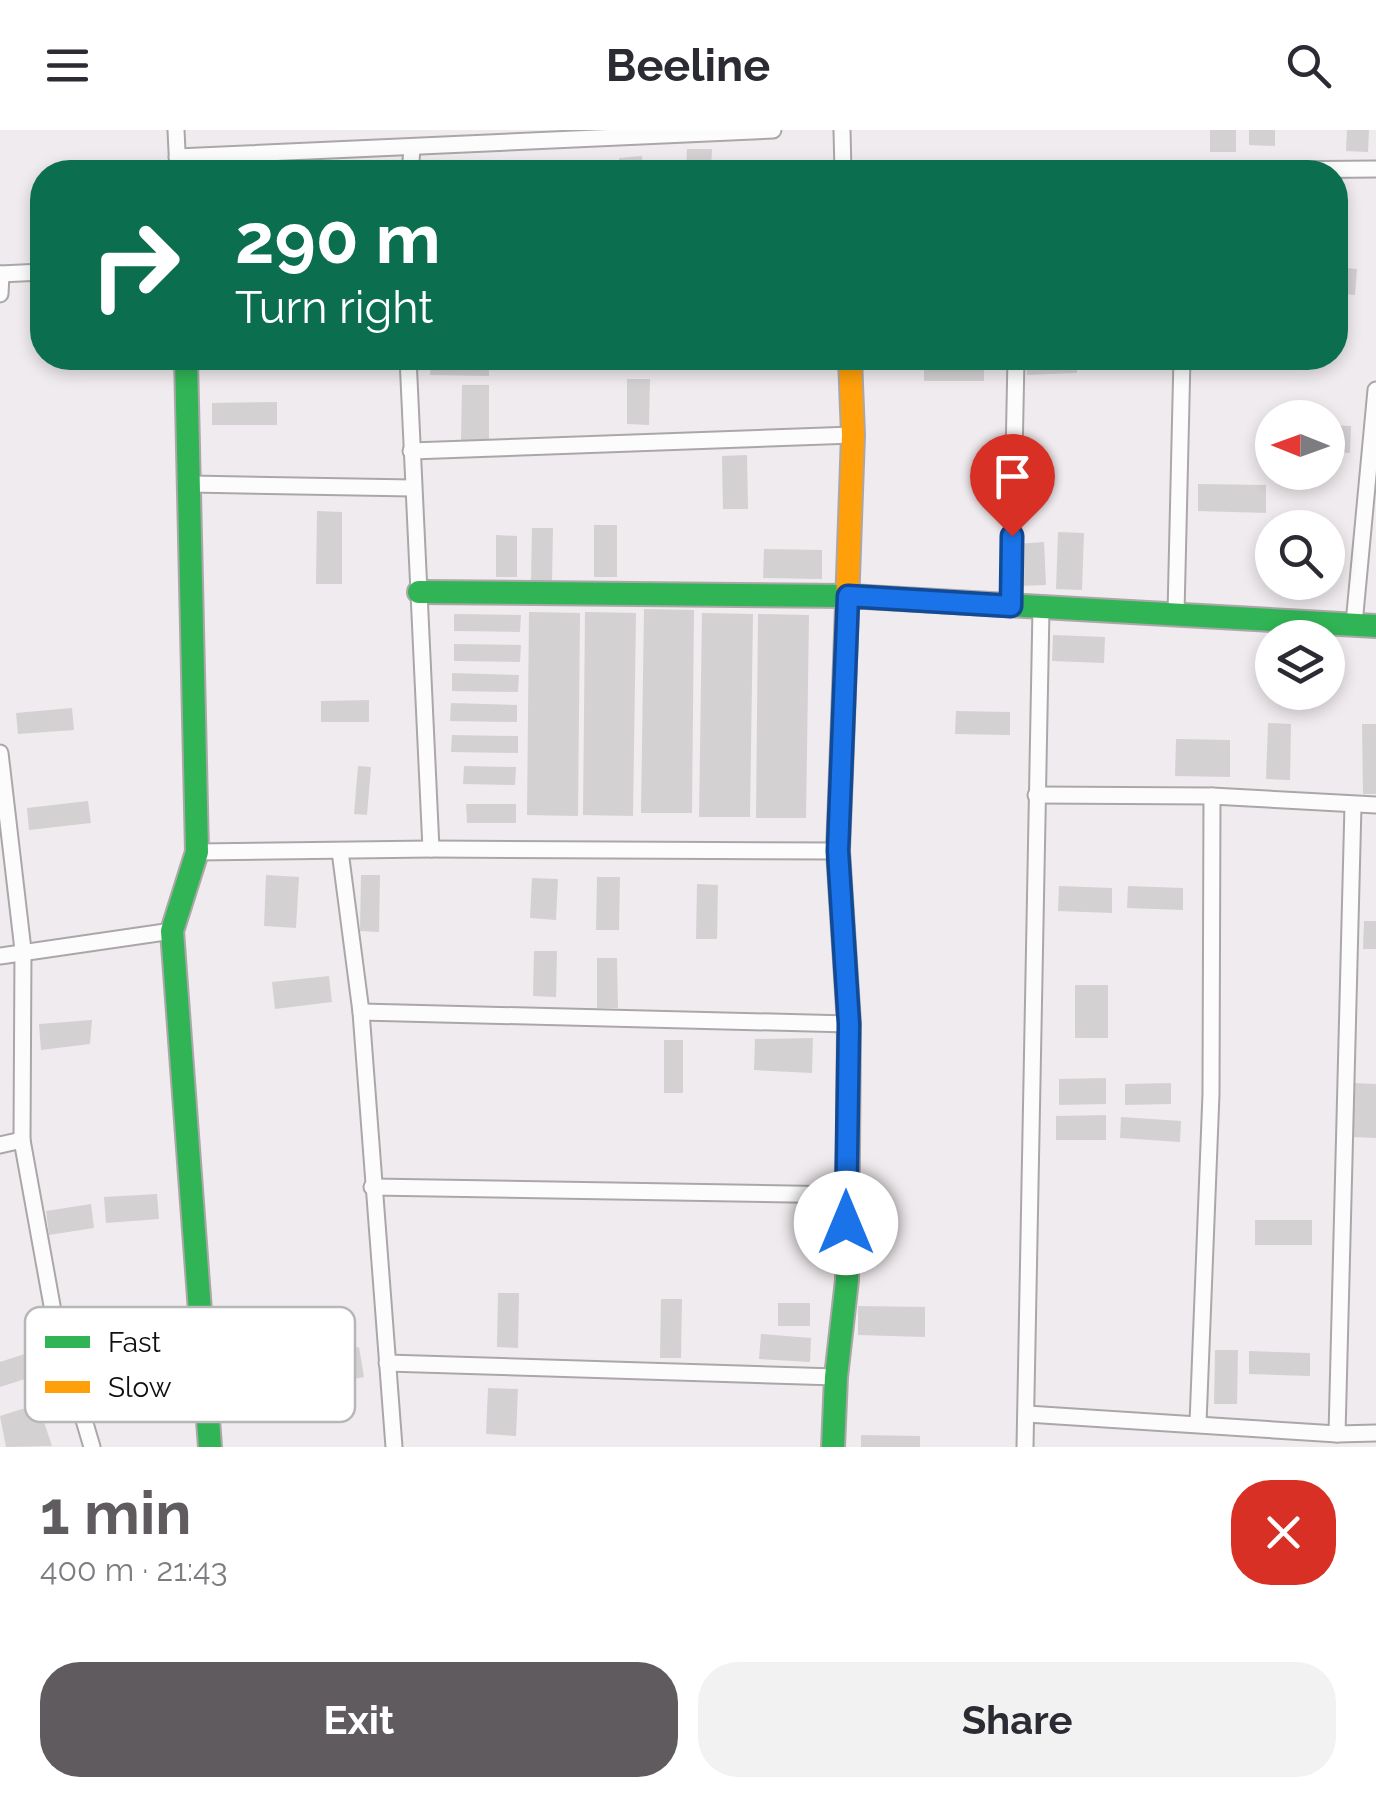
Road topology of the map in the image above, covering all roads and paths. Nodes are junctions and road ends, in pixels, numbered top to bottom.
1 (176, 130) edge
2 (773, 130) edge
3 (842, 130) edge
4 (412, 149) junction
5 (178, 160) edge
6 (251, 160) edge
7 (411, 160) edge
8 (843, 160) edge
9 (1348, 169) edge
10 (1376, 169) edge
11 (30, 273) edge
12 (1, 274) edge
13 (0, 294) edge
14 (186, 370) edge
15 (408, 370) edge
16 (850, 370) edge
17 (1016, 370) edge
18 (1182, 370) edge
19 (1376, 390) edge
20 (853, 435) junction
21 (411, 451) junction
22 (191, 484) junction
23 (413, 488) junction
24 (419, 592) junction
25 (848, 596) junction
26 (1011, 606) junction
27 (1041, 608) junction
28 (1176, 613) junction
29 (1365, 625) edge
30 (0, 753) edge
31 (1036, 795) junction
32 (1212, 796) junction
33 (1353, 804) junction
34 (1376, 805) edge
35 (432, 849) junction
36 (838, 851) junction
37 (198, 852) junction
38 (340, 852) junction
39 (172, 930) junction
40 (23, 950) junction
41 (0, 956) edge
42 (360, 1012) junction
43 (849, 1024) junction
44 (22, 1140) junction
45 (0, 1145) edge
46 (372, 1187) junction
47 (846, 1195) junction
48 (52, 1307) edge
49 (200, 1307) edge
50 (387, 1363) junction
51 (836, 1377) junction
52 (1027, 1414) junction
53 (85, 1422) edge
54 (208, 1422) edge
55 (1198, 1423) junction
56 (1376, 1433) edge
57 (1337, 1434) junction
58 (92, 1447) edge
59 (210, 1447) edge
60 (394, 1447) edge
61 (833, 1447) edge
62 (1025, 1447) edge

1 - 5 street
2 - 4 street
3 - 8 street
4 - 6 street
4 - 7 street
9 - 10 street
11 - 12 street
12 - 13 street
14 - 22 street
15 - 21 street
16 - 20 street
17 - 26 street
18 - 28 street
19 - 29 street
20 - 21 street
20 - 25 street
21 - 23 street
22 - 23 street
22 - 37 street
23 - 24 street
24 - 25 street
24 - 35 street
25 - 26 street
25 - 36 street
26 - 27 street
27 - 28 street
27 - 31 street
28 - 29 street
30 - 40 street
31 - 32 street
31 - 52 street
32 - 33 street
32 - 55 street
33 - 34 street
33 - 57 street
35 - 36 street
35 - 38 street
36 - 43 street
37 - 38 street
37 - 39 street
38 - 42 street
39 - 40 street
39 - 49 street
40 - 41 street
40 - 44 street
42 - 43 street
42 - 46 street
43 - 47 street
44 - 45 street
44 - 48 street
46 - 47 street
46 - 50 street
47 - 51 street
50 - 51 street
50 - 60 street
51 - 61 street
52 - 55 street
52 - 62 street
53 - 58 street
54 - 59 street
55 - 57 street
56 - 57 street

